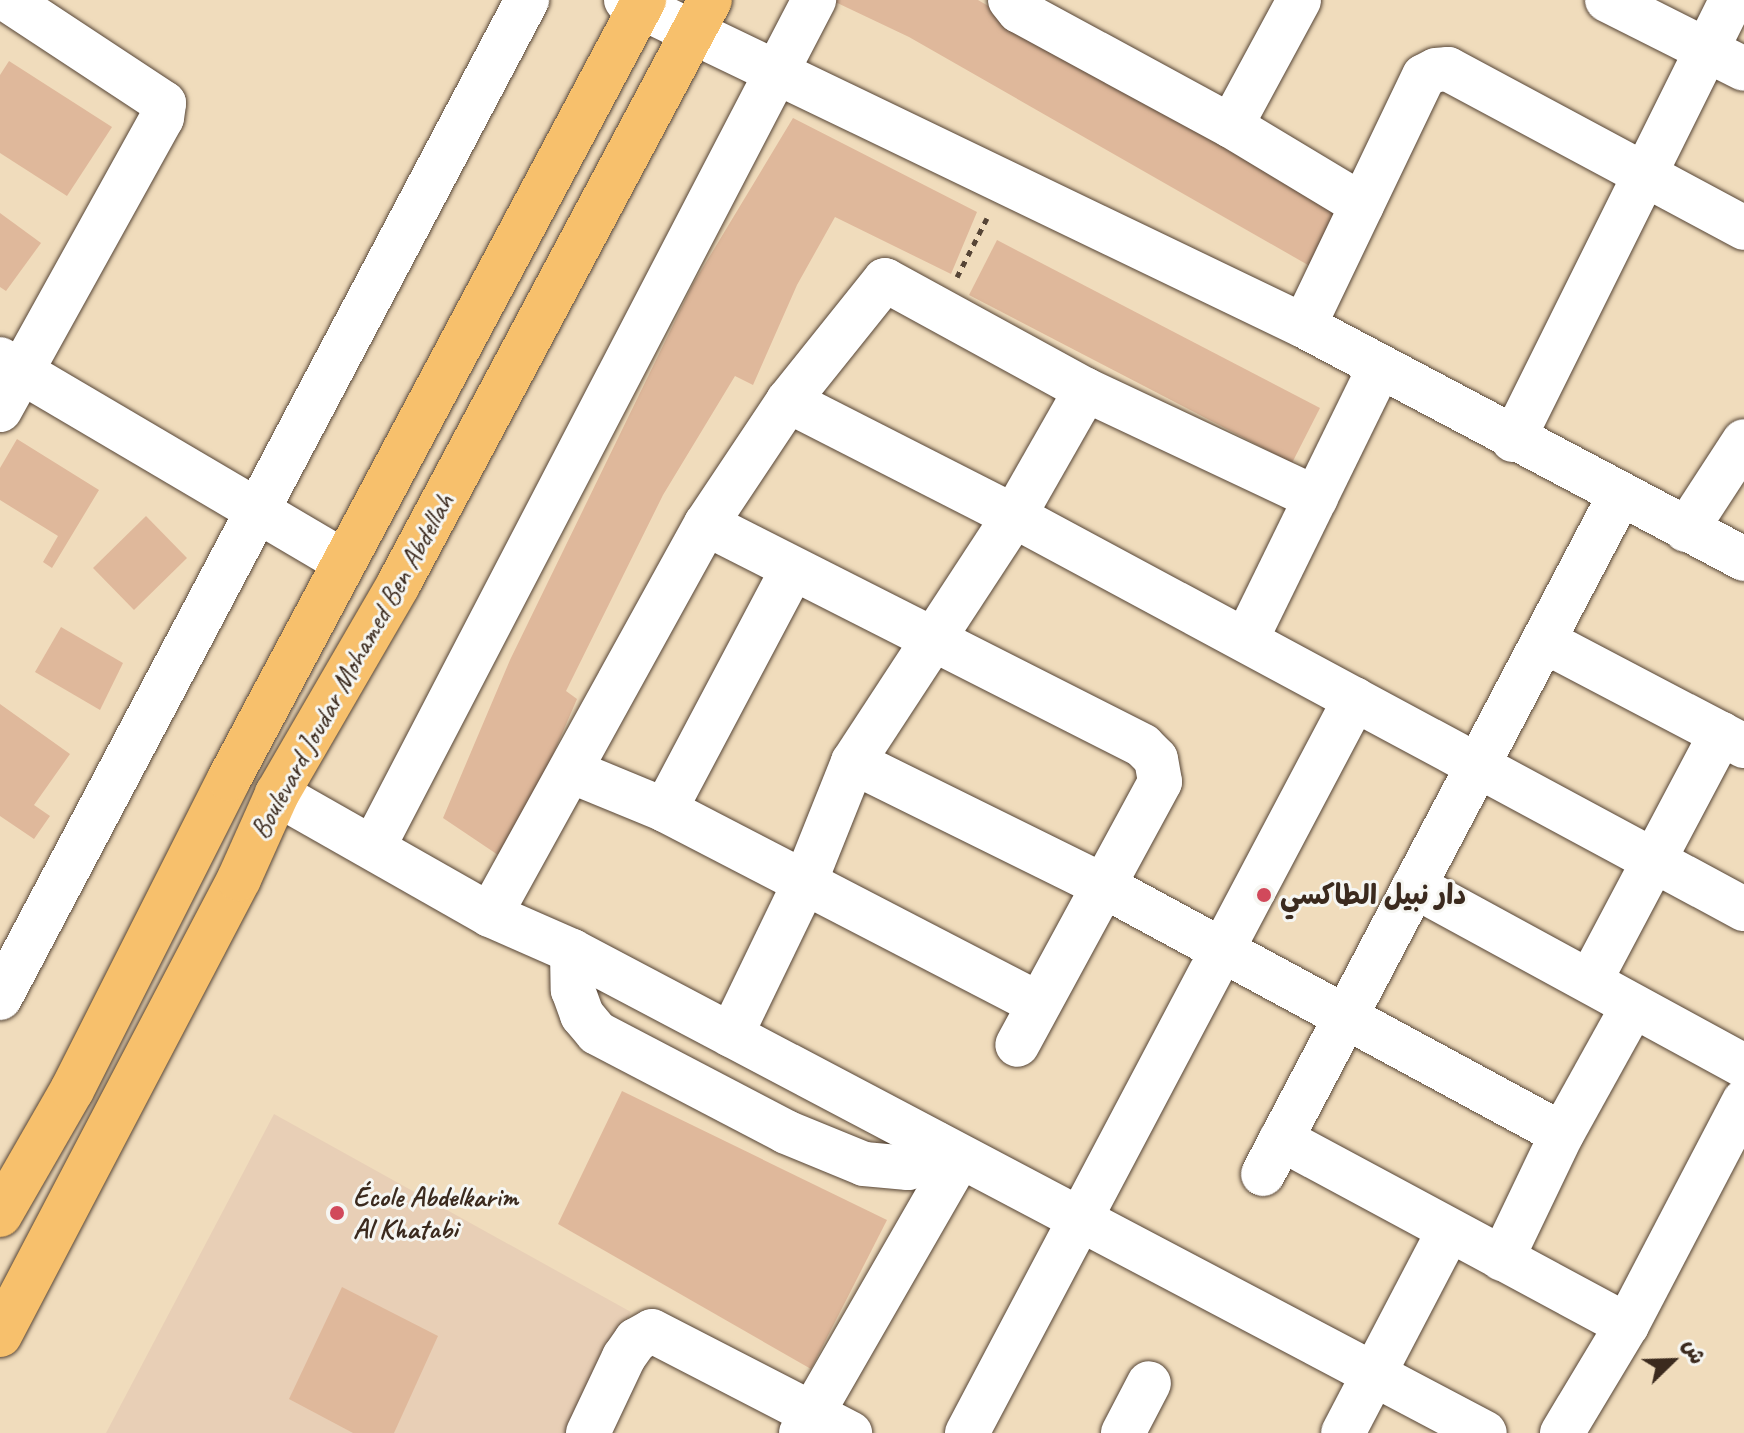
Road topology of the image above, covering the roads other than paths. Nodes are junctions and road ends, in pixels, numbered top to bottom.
1 (8, 0) edge
2 (527, 0) edge
3 (814, 0) edge
4 (1010, 0) edge
5 (1299, 0) edge
6 (1607, 0) edge
7 (1731, 0) edge
8 (636, 3) edge
9 (701, 16) edge
10 (1706, 49) junction
11 (776, 68) junction
12 (1744, 69) edge
13 (1231, 126) junction
14 (1641, 174) junction
15 (1362, 205) junction
16 (1744, 228) edge
17 (1304, 326) junction
18 (12, 366) edge
19 (1379, 368) junction
20 (1086, 390) junction
21 (788, 401) junction
22 (0, 410) edge
23 (1513, 440) junction
24 (1744, 441) edge
25 (1620, 495) junction
26 (1316, 498) junction
27 (260, 512) junction
28 (1014, 516) junction
29 (706, 524) junction
30 (1686, 530) junction
31 (1744, 559) edge
32 (344, 562) junction
33 (792, 570) junction
34 (933, 639) junction
35 (1246, 640) junction
36 (1544, 641) junction
37 (1355, 699) junction
38 (1732, 740) edge
39 (853, 762) junction
40 (1478, 765) junction
41 (573, 772) junction
42 (277, 794) junction
43 (665, 810) junction
44 (374, 846) junction
45 (1653, 860) junction
46 (805, 882) junction
47 (1100, 884) junction
48 (1414, 886) junction
49 (1744, 909) edge
50 (490, 915) junction
51 (1223, 950) junction
52 (572, 951) junction
53 (1590, 981) junction
54 (0, 998) edge
55 (1038, 1003) junction
56 (1633, 1006) junction
57 (1346, 1015) junction
58 (731, 1035) junction
59 (1017, 1045) dead end
60 (1744, 1066) edge
61 (1744, 1101) edge
62 (1562, 1134) junction
63 (948, 1149) junction
64 (0, 1215) edge
65 (1080, 1219) junction
66 (1448, 1232) junction
67 (1502, 1259) junction
68 (1627, 1325) junction
69 (0, 1335) edge
70 (1374, 1374) junction
71 (1149, 1383) dead end
72 (821, 1426) edge
73 (1129, 1431) edge
74 (588, 1433) edge
75 (967, 1433) edge
76 (1343, 1433) edge
77 (1485, 1433) edge
78 (1562, 1433) edge

1 - 18 street
2 - 27 street
3 - 11 street
4 - 13 street
5 - 13 street
6 - 10 street
7 - 10 street
8 - 9 street
8 - 32 main road, Boulevard Joudar Mohamed Ben Abdellah
9 - 11 street
9 - 42 main road, Boulevard Joudar Mohamed Ben Abdellah
10 - 12 street
10 - 14 street
11 - 17 street
11 - 44 street
13 - 15 street
14 - 15 street
14 - 16 street
14 - 23 street
15 - 17 street
17 - 19 street
18 - 22 street
18 - 27 street
19 - 23 street
19 - 26 street
20 - 21 street
20 - 26 street
20 - 28 street
21 - 28 street
21 - 29 street
23 - 25 street
24 - 30 street
25 - 30 street
25 - 36 street
26 - 35 street
27 - 32 street
27 - 54 street
28 - 34 street
28 - 35 street
29 - 33 street
29 - 41 street
30 - 31 street
32 - 64 main road, Boulevard Joudar Mohamed Ben Abdellah
33 - 34 street
33 - 43 street
34 - 39 street
34 - 47 street
35 - 37 street
36 - 38 street
36 - 40 street
37 - 40 street
37 - 51 street
38 - 45 street
39 - 46 street
39 - 47 street
40 - 45 street
40 - 48 street
41 - 43 street
41 - 50 street
42 - 44 street
42 - 69 main road, Boulevard Joudar Mohamed Ben Abdellah
43 - 46 street
44 - 50 street
45 - 49 street
45 - 53 street
46 - 55 street
46 - 58 street
47 - 51 street
47 - 55 street
48 - 53 street
48 - 57 street
50 - 52 street
51 - 57 street
51 - 65 street
52 - 58 street
52 - 63 street
53 - 56 street
55 - 59 street
56 - 60 street
56 - 62 street
57 - 62 street
57 - 66 street
58 - 63 street
61 - 68 street
62 - 67 street
63 - 65 street
63 - 72 street
65 - 70 street
65 - 75 street
66 - 67 street
66 - 70 street
67 - 68 street
68 - 78 street
70 - 76 street
70 - 77 street
71 - 73 street
72 - 74 street

